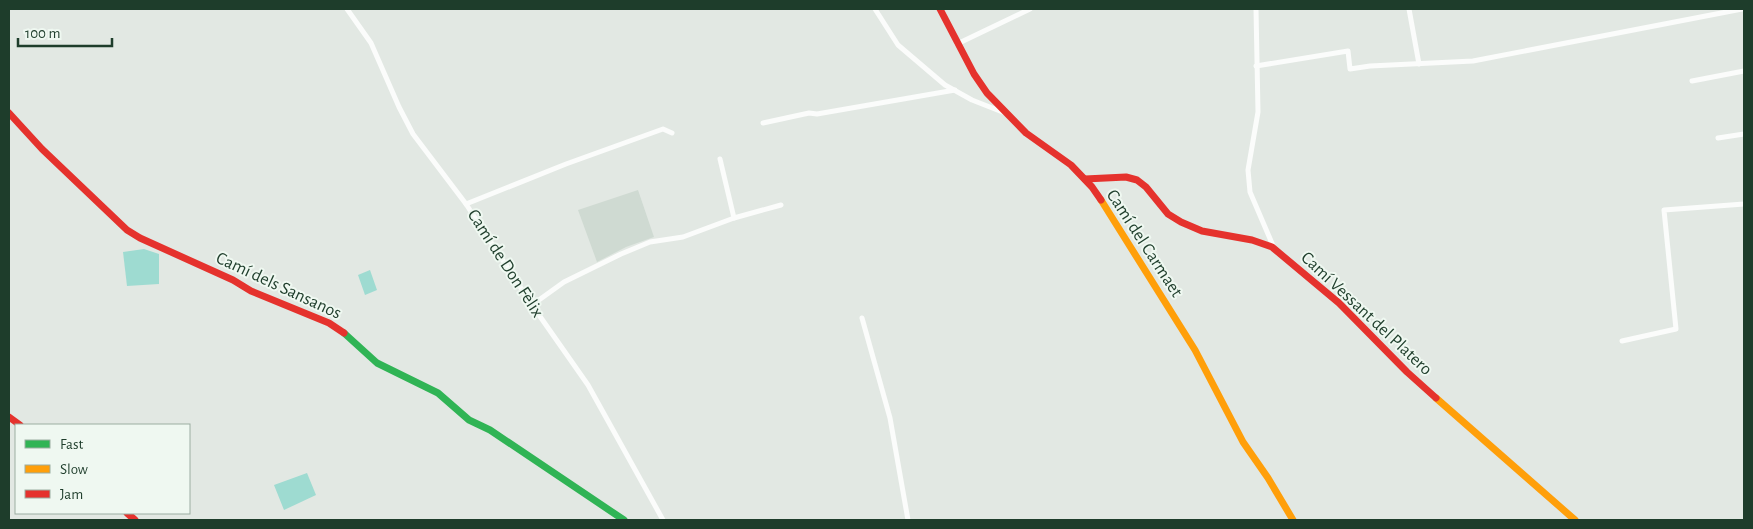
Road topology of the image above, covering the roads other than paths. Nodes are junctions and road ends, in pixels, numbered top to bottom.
1 (347, 9) edge
2 (875, 9) edge
3 (940, 9) edge
4 (1030, 9) edge
5 (1256, 9) edge
6 (1409, 9) edge
7 (1742, 9) edge
8 (957, 44) junction
9 (1419, 64) junction
10 (1256, 66) junction
11 (1744, 71) edge
12 (1692, 81) dead end
13 (955, 90) junction
14 (9, 113) edge
15 (1006, 113) junction
16 (763, 123) dead end
17 (672, 133) dead end
18 (1744, 134) edge
19 (1718, 138) dead end
20 (720, 159) dead end
21 (1085, 179) junction
22 (466, 204) junction
23 (1744, 204) edge
24 (781, 205) dead end
25 (734, 218) junction
26 (1274, 248) junction
27 (532, 305) junction
28 (862, 318) dead end
29 (1622, 341) dead end
30 (624, 520) edge
31 (663, 520) edge
32 (908, 520) edge
33 (1293, 520) edge
34 (1575, 520) edge

1 - 22 street, Camí de Don Fèlix
2 - 13 street
3 - 8 street, Camí del Carmaet
4 - 8 street
5 - 10 street
6 - 9 street
7 - 9 street
8 - 15 street, Camí del Carmaet
9 - 10 street
10 - 26 street
11 - 12 street
13 - 15 street
13 - 16 street
14 - 30 street, Camí dels Sansanos
15 - 21 street, Camí del Carmaet
17 - 22 street
18 - 19 street
20 - 25 street
21 - 26 street, Camí Vessant del Platero
21 - 33 street, Camí del Carmaet
22 - 27 street, Camí de Don Fèlix
23 - 29 street
24 - 25 street
25 - 27 street
26 - 34 street, Camí Vessant del Platero
27 - 31 street, Camí de Don Fèlix
28 - 32 street

